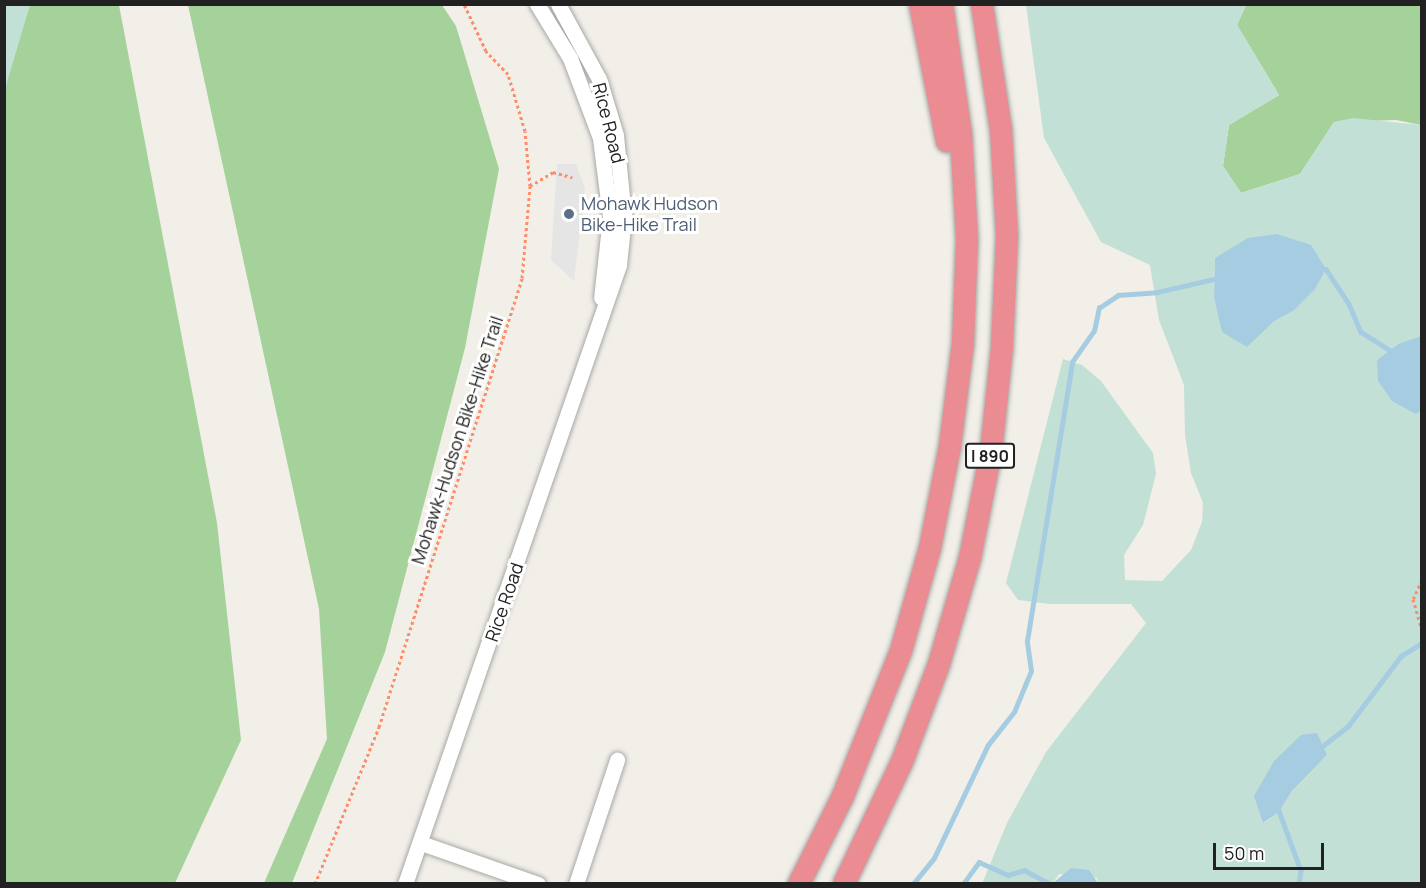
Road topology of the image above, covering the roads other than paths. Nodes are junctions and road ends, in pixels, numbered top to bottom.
1 (537, 4) edge
2 (558, 4) edge
3 (942, 4) edge
4 (982, 4) edge
5 (922, 12) edge
6 (598, 319) junction
7 (963, 343) junction
8 (617, 760) dead end
9 (421, 843) junction
10 (405, 884) edge
11 (538, 884) edge
12 (576, 884) edge
13 (799, 884) edge
14 (844, 884) edge

1 - 6 street, Rice Road
2 - 6 street, Rice Road
3 - 7 highway, I 890
4 - 14 highway, I 890
5 - 7 highway
6 - 9 street, Rice Road
7 - 13 highway, I 890
8 - 12 street
9 - 10 street, Rice Road
9 - 11 street

